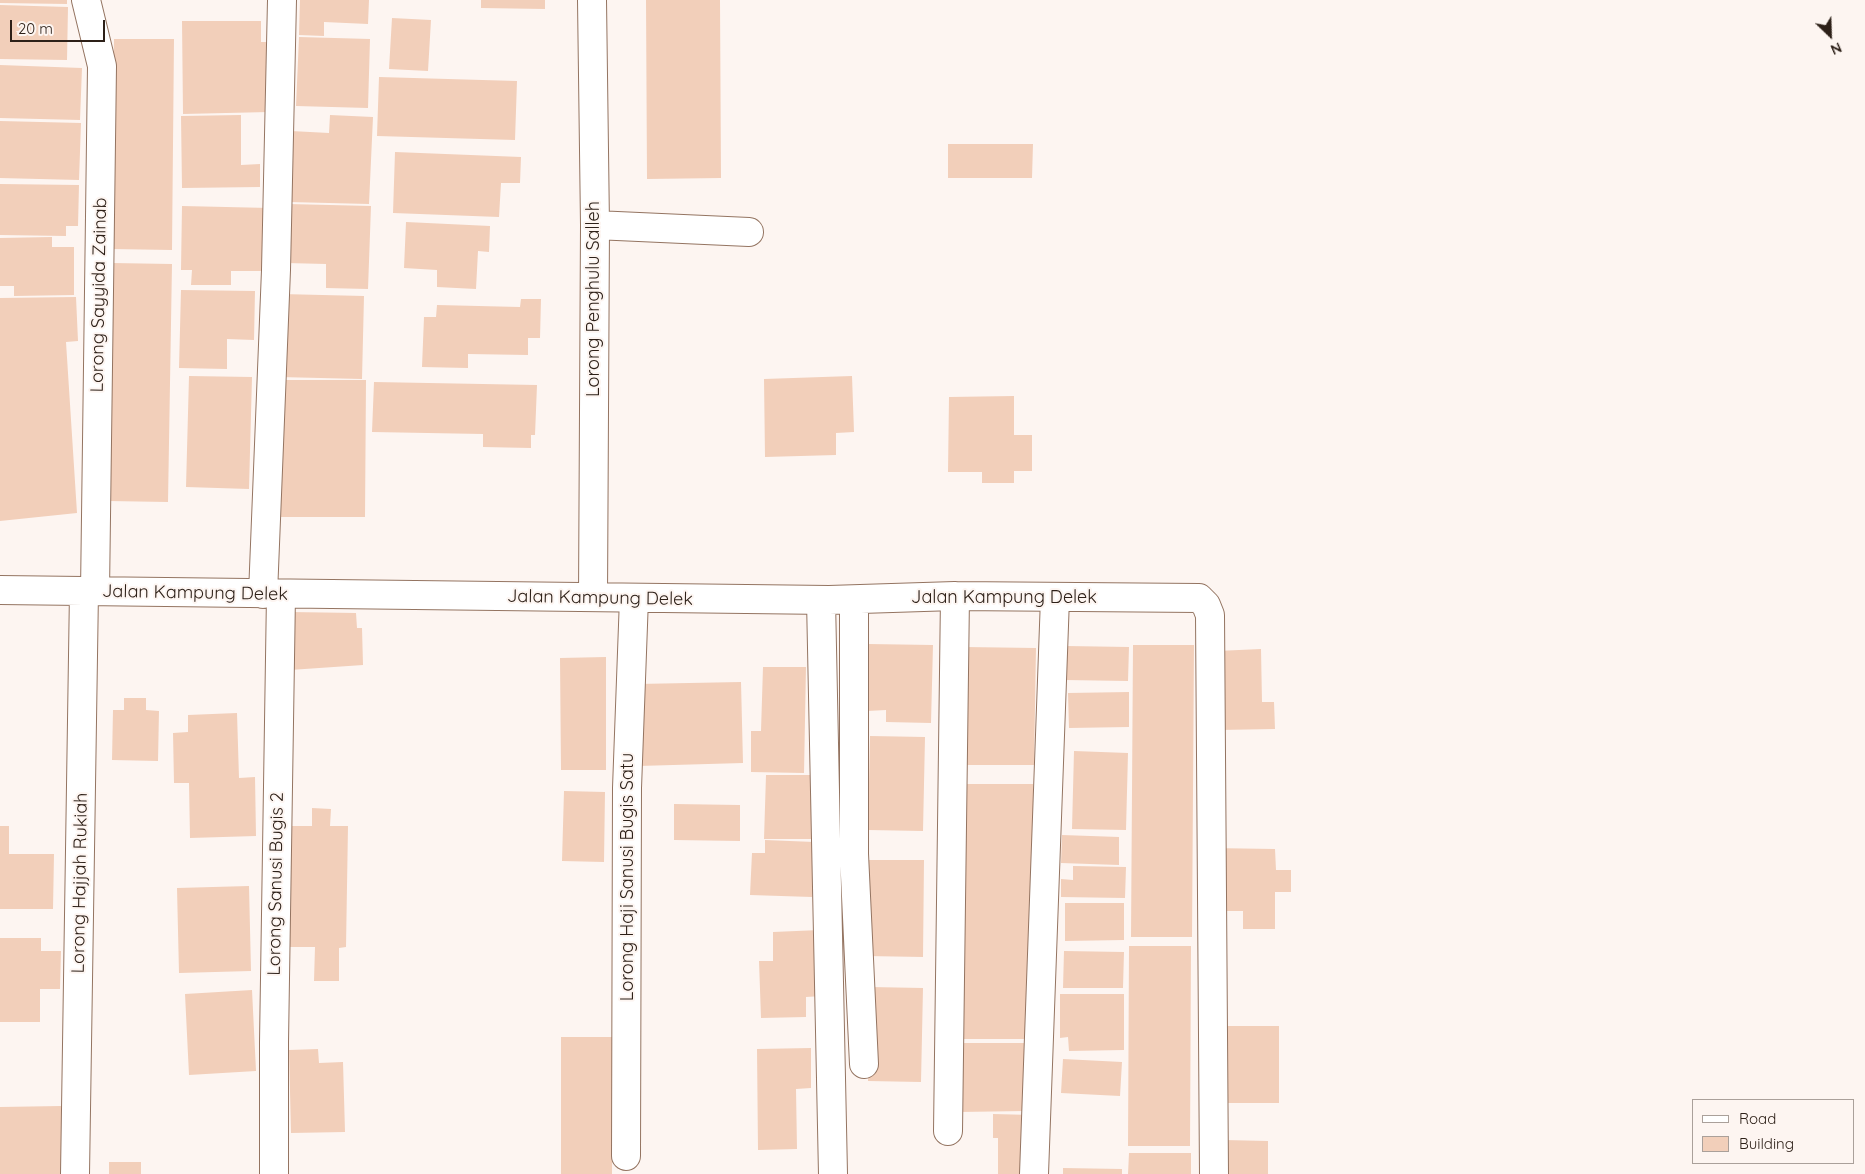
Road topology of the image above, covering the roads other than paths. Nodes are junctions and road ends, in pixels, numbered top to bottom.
1 (86, 0) edge
2 (282, 0) edge
3 (592, 0) edge
4 (595, 226) junction
5 (749, 232) dead end
6 (0, 590) edge
7 (89, 591) junction
8 (272, 594) junction
9 (955, 596) junction
10 (593, 598) junction
11 (634, 598) junction
12 (1055, 598) junction
13 (821, 600) junction
14 (854, 600) junction
15 (864, 1064) dead end
16 (948, 1131) dead end
17 (626, 1156) dead end
18 (75, 1174) edge
19 (274, 1174) edge
20 (833, 1174) edge
21 (1034, 1174) edge
22 (1214, 1174) edge

1 - 7 street, Lorong Sayyida Zainab
2 - 8 street, Lorong Sanusi Bugis 2
3 - 4 street, Lorong Penghulu Salleh
4 - 5 street
4 - 10 street, Lorong Penghulu Salleh
6 - 7 street, Jalan Kampung Delek
7 - 8 street, Jalan Kampung Delek
7 - 18 street, Lorong Hajjah Rukiah
8 - 10 street, Jalan Kampung Delek
8 - 19 street, Lorong Sanusi Bugis 2
9 - 12 street, Jalan Kampung Delek
9 - 14 street, Jalan Kampung Delek
9 - 16 street
10 - 11 street, Jalan Kampung Delek
11 - 13 street, Jalan Kampung Delek
11 - 17 street, Lorong Haji Sanusi Bugis Satu
12 - 21 street
12 - 22 street, Jalan Kampung Delek
13 - 14 street, Jalan Kampung Delek
13 - 20 street
14 - 15 street

